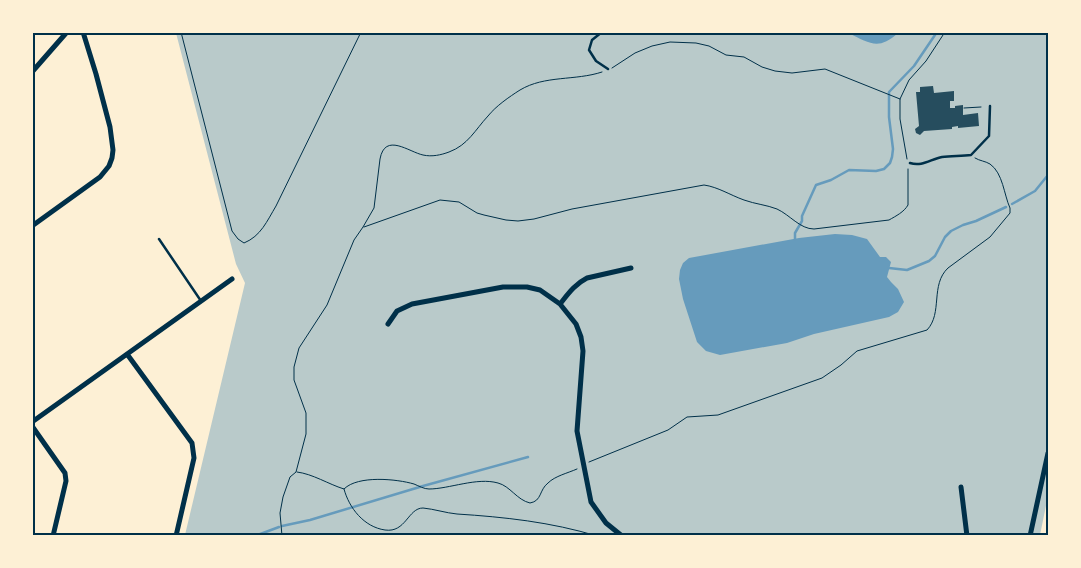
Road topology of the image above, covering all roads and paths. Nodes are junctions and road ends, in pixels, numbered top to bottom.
1 (67, 32) edge
2 (83, 32) edge
3 (181, 32) edge
4 (361, 32) edge
5 (602, 32) edge
6 (945, 32) edge
7 (608, 70) junction
8 (32, 72) edge
9 (900, 98) junction
10 (990, 106) dead end
11 (981, 107) dead end
12 (964, 108) dead end
13 (971, 155) junction
14 (910, 163) junction
15 (32, 226) edge
16 (363, 227) junction
17 (159, 239) dead end
18 (631, 268) dead end
19 (232, 279) dead end
20 (201, 301) junction
21 (560, 304) junction
22 (388, 324) dead end
23 (127, 354) junction
24 (32, 422) edge
25 (32, 426) edge
26 (1048, 454) edge
27 (583, 465) junction
28 (296, 472) junction
29 (961, 486) dead end
30 (344, 489) junction
31 (53, 536) edge
32 (176, 536) edge
33 (282, 536) edge
34 (597, 536) edge
35 (622, 536) edge
36 (967, 536) edge
37 (1030, 536) edge

1 - 8 street
2 - 15 street
3 - 4 path
5 - 7 lane
6 - 9 path
7 - 9 path
7 - 16 path
9 - 14 path
10 - 13 lane
11 - 12 path
13 - 14 lane
13 - 27 path
14 - 16 path
16 - 28 path
17 - 20 lane
18 - 21 street
19 - 20 street
20 - 23 street
21 - 22 street
21 - 27 street
23 - 24 street
23 - 32 street
25 - 31 street
26 - 37 street
27 - 30 path
27 - 35 street
28 - 30 path
28 - 33 path
29 - 36 street
30 - 34 path

